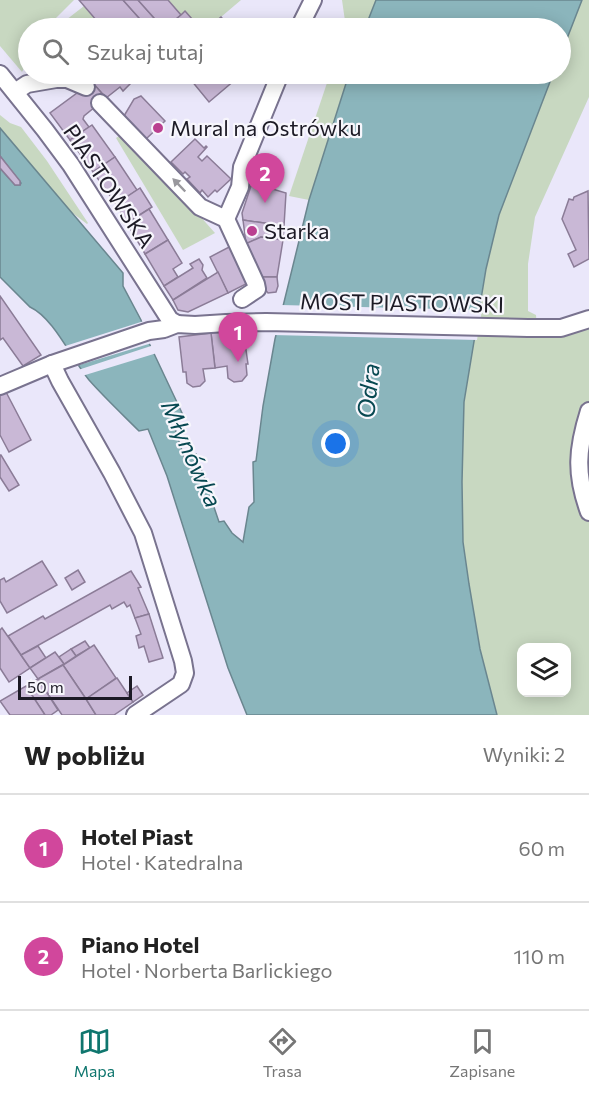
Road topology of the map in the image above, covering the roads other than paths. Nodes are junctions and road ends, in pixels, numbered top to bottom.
1 (313, 0) edge
2 (304, 18) edge
3 (0, 74) edge
4 (27, 84) edge
5 (79, 84) edge
6 (276, 84) edge
7 (86, 87) dead end
8 (15, 92) junction
9 (100, 103) dead end
10 (226, 219) junction
11 (242, 299) dead end
12 (589, 319) edge
13 (177, 324) junction
14 (52, 364) junction
15 (0, 386) edge
16 (589, 411) edge
17 (589, 512) edge
18 (135, 715) edge

1 - 2 street
3 - 8 street, PIASTOWSKA
4 - 8 street
5 - 7 street
6 - 10 street
8 - 13 street, PIASTOWSKA
10 -> 9 street
10 - 11 street
12 - 13 street, MOST PIASTOWSKI
13 - 14 street, MOST PIASTOWSKI
14 - 15 street, MOST PIASTOWSKI
14 - 18 street
16 - 17 street

